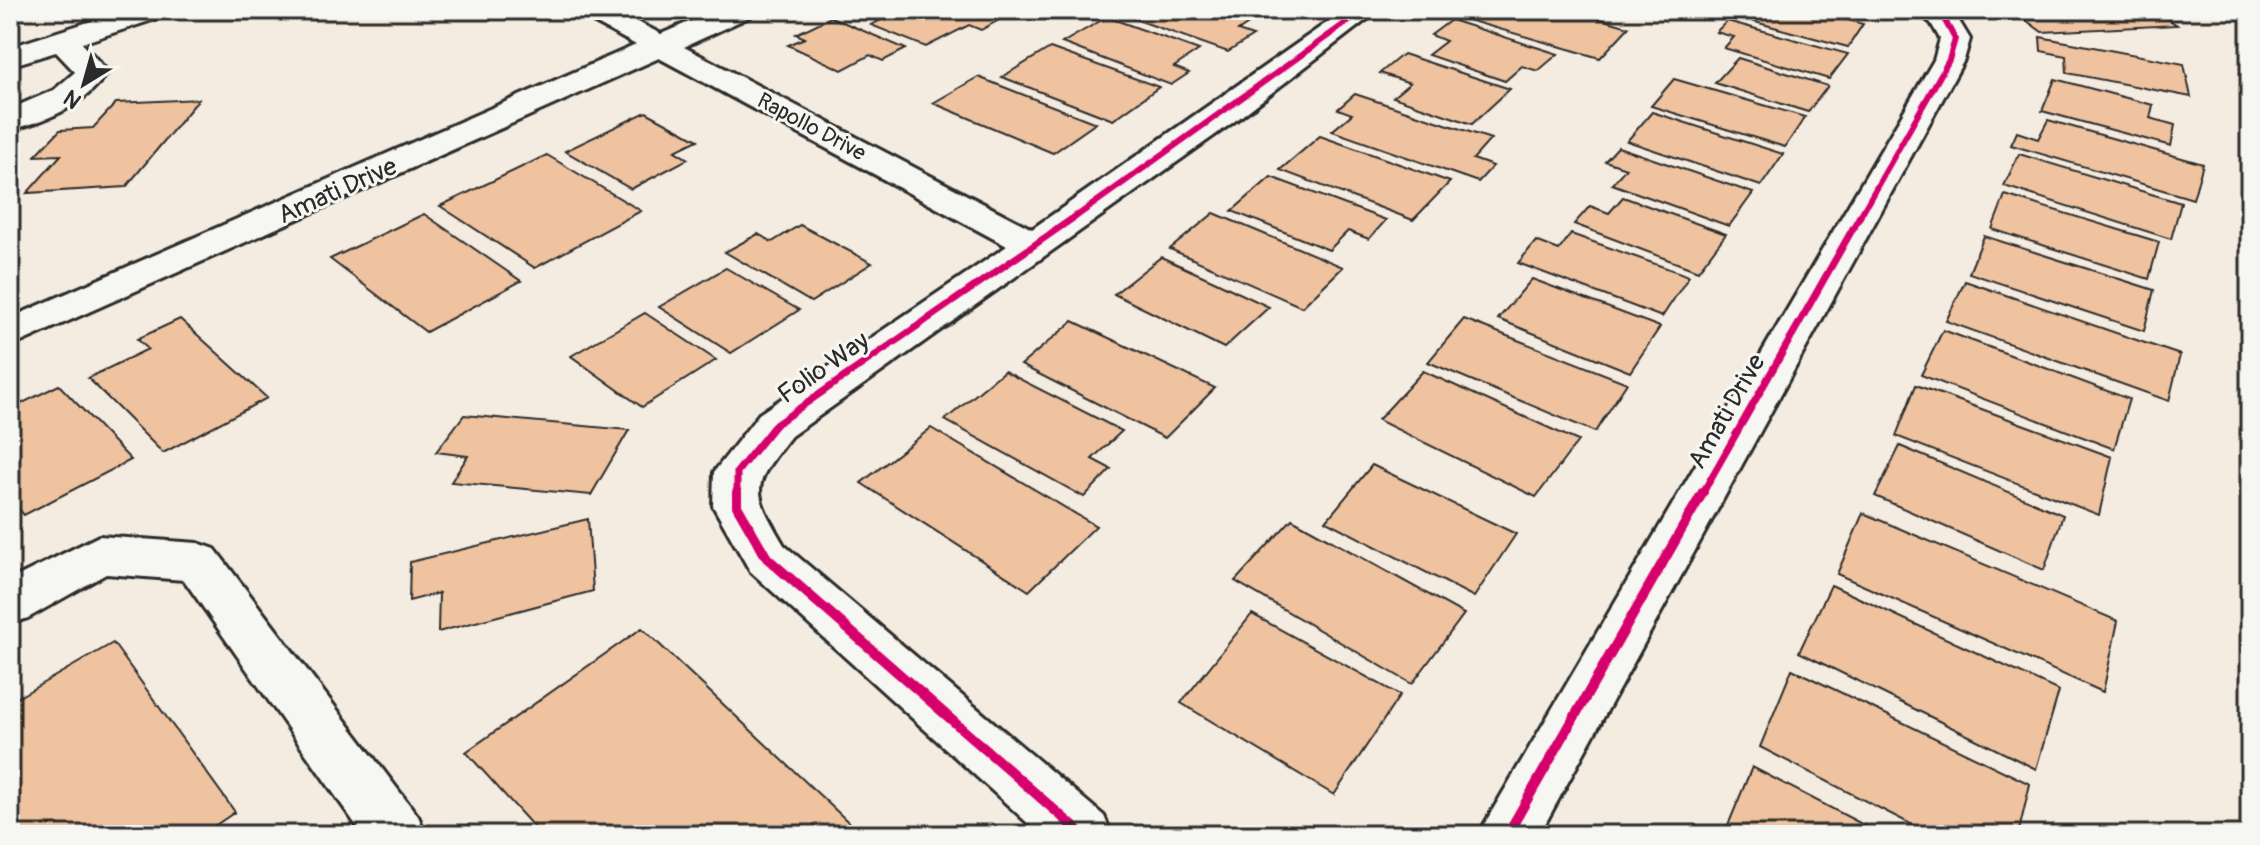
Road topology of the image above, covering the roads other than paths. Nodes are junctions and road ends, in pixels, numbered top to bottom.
1 (155, 10) edge
2 (592, 10) edge
3 (741, 10) edge
4 (1364, 10) edge
5 (1929, 10) edge
6 (64, 25) edge
7 (10, 28) edge
8 (663, 46) junction
9 (10, 57) edge
10 (10, 120) edge
11 (1032, 244) junction
12 (10, 334) edge
13 (10, 604) edge
14 (397, 835) edge
15 (1083, 835) edge
16 (1507, 835) edge

1 - 6 street
2 - 8 street, Rapollo Drive
3 - 8 street, Amati Drive
4 - 11 street, Folio Way
5 - 16 street, Amati Drive
6 - 7 street
6 - 9 street
6 - 10 street
8 - 11 street, Rapollo Drive
8 - 12 street, Amati Drive
11 - 15 street, Folio Way
13 - 14 street

